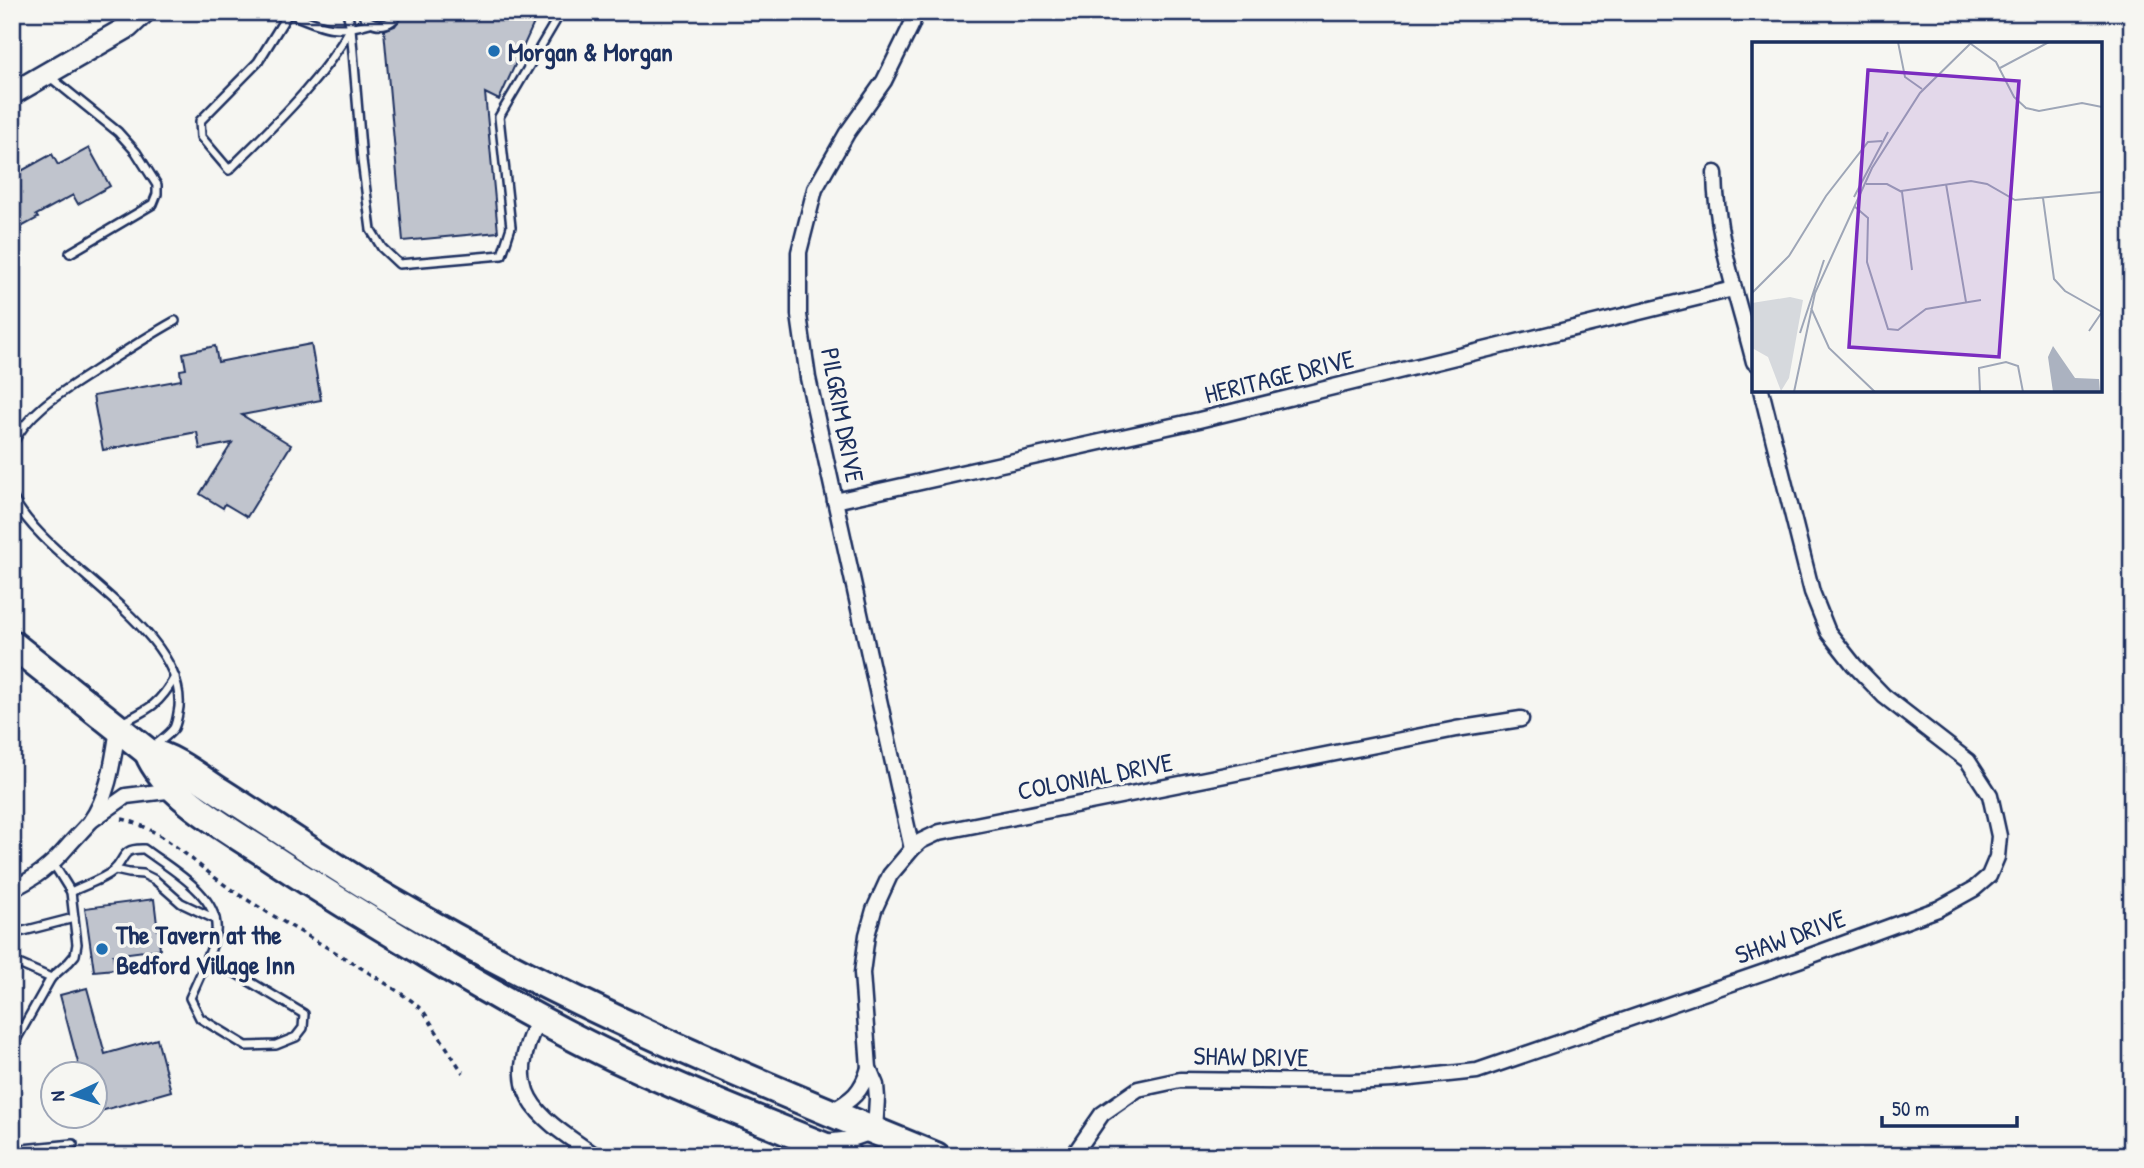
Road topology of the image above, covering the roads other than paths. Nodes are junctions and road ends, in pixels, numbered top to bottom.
1 (144, 12) edge
2 (288, 12) edge
3 (347, 12) edge
4 (361, 12) edge
5 (399, 12) edge
6 (561, 12) edge
7 (915, 12) edge
8 (370, 23) junction
9 (351, 28) junction
10 (46, 75) junction
11 (12, 94) edge
12 (1715, 173) dead end
13 (69, 254) dead end
14 (1733, 289) junction
15 (175, 321) dead end
16 (1752, 355) edge
17 (1762, 392) edge
18 (12, 445) edge
19 (12, 496) edge
20 (835, 501) junction
21 (12, 644) edge
22 (174, 677) junction
23 (1521, 719) dead end
24 (116, 727) junction
25 (148, 752) junction
26 (174, 790) junction
27 (91, 821) junction
28 (912, 849) junction
29 (53, 863) junction
30 (115, 870) junction
31 (12, 889) edge
32 (71, 892) junction
33 (74, 918) junction
34 (215, 919) junction
35 (12, 934) edge
36 (207, 956) junction
37 (12, 961) edge
38 (51, 978) junction
39 (538, 1019) junction
40 (12, 1047) edge
41 (869, 1068) junction
42 (830, 1112) junction
43 (875, 1131) junction
44 (816, 1143) junction
45 (73, 1144) dead end
46 (12, 1150) edge
47 (596, 1156) edge
48 (848, 1156) edge
49 (936, 1156) edge
50 (1073, 1156) edge

1 - 10 street
2 - 9 lane
2 - 9 lane
3 - 9 lane
4 - 8 lane
5 - 8 lane
6 - 9 lane
7 - 20 street, PILGRIM DRIVE
8 - 9 lane
10 - 11 street
10 - 13 lane
12 - 14 street
14 - 16 street
14 - 20 street, HERITAGE DRIVE
15 - 18 lane
17 - 50 street, SHAW DRIVE
19 - 22 lane
20 - 28 street, PILGRIM DRIVE
21 - 24 highway
22 - 24 lane
22 - 25 lane
23 - 28 street, COLONIAL DRIVE
24 - 25 highway
24 - 27 street
25 - 26 highway
25 - 42 highway
26 - 27 street
26 - 39 highway
27 - 29 street
28 - 41 street, COLONIAL DRIVE
29 - 31 street
29 - 32 lane
30 - 32 lane
30 - 34 lane
30 - 34 lane
32 - 33 lane
33 - 35 lane
33 - 38 lane
34 - 36 lane
36 - 36 lane
37 - 38 lane
38 - 40 lane
39 - 44 highway
39 - 47 street
41 - 42 street
41 - 43 street, COLONIAL DRIVE
42 - 43 highway
43 - 44 street
43 - 49 highway
44 - 48 highway
45 - 46 lane

